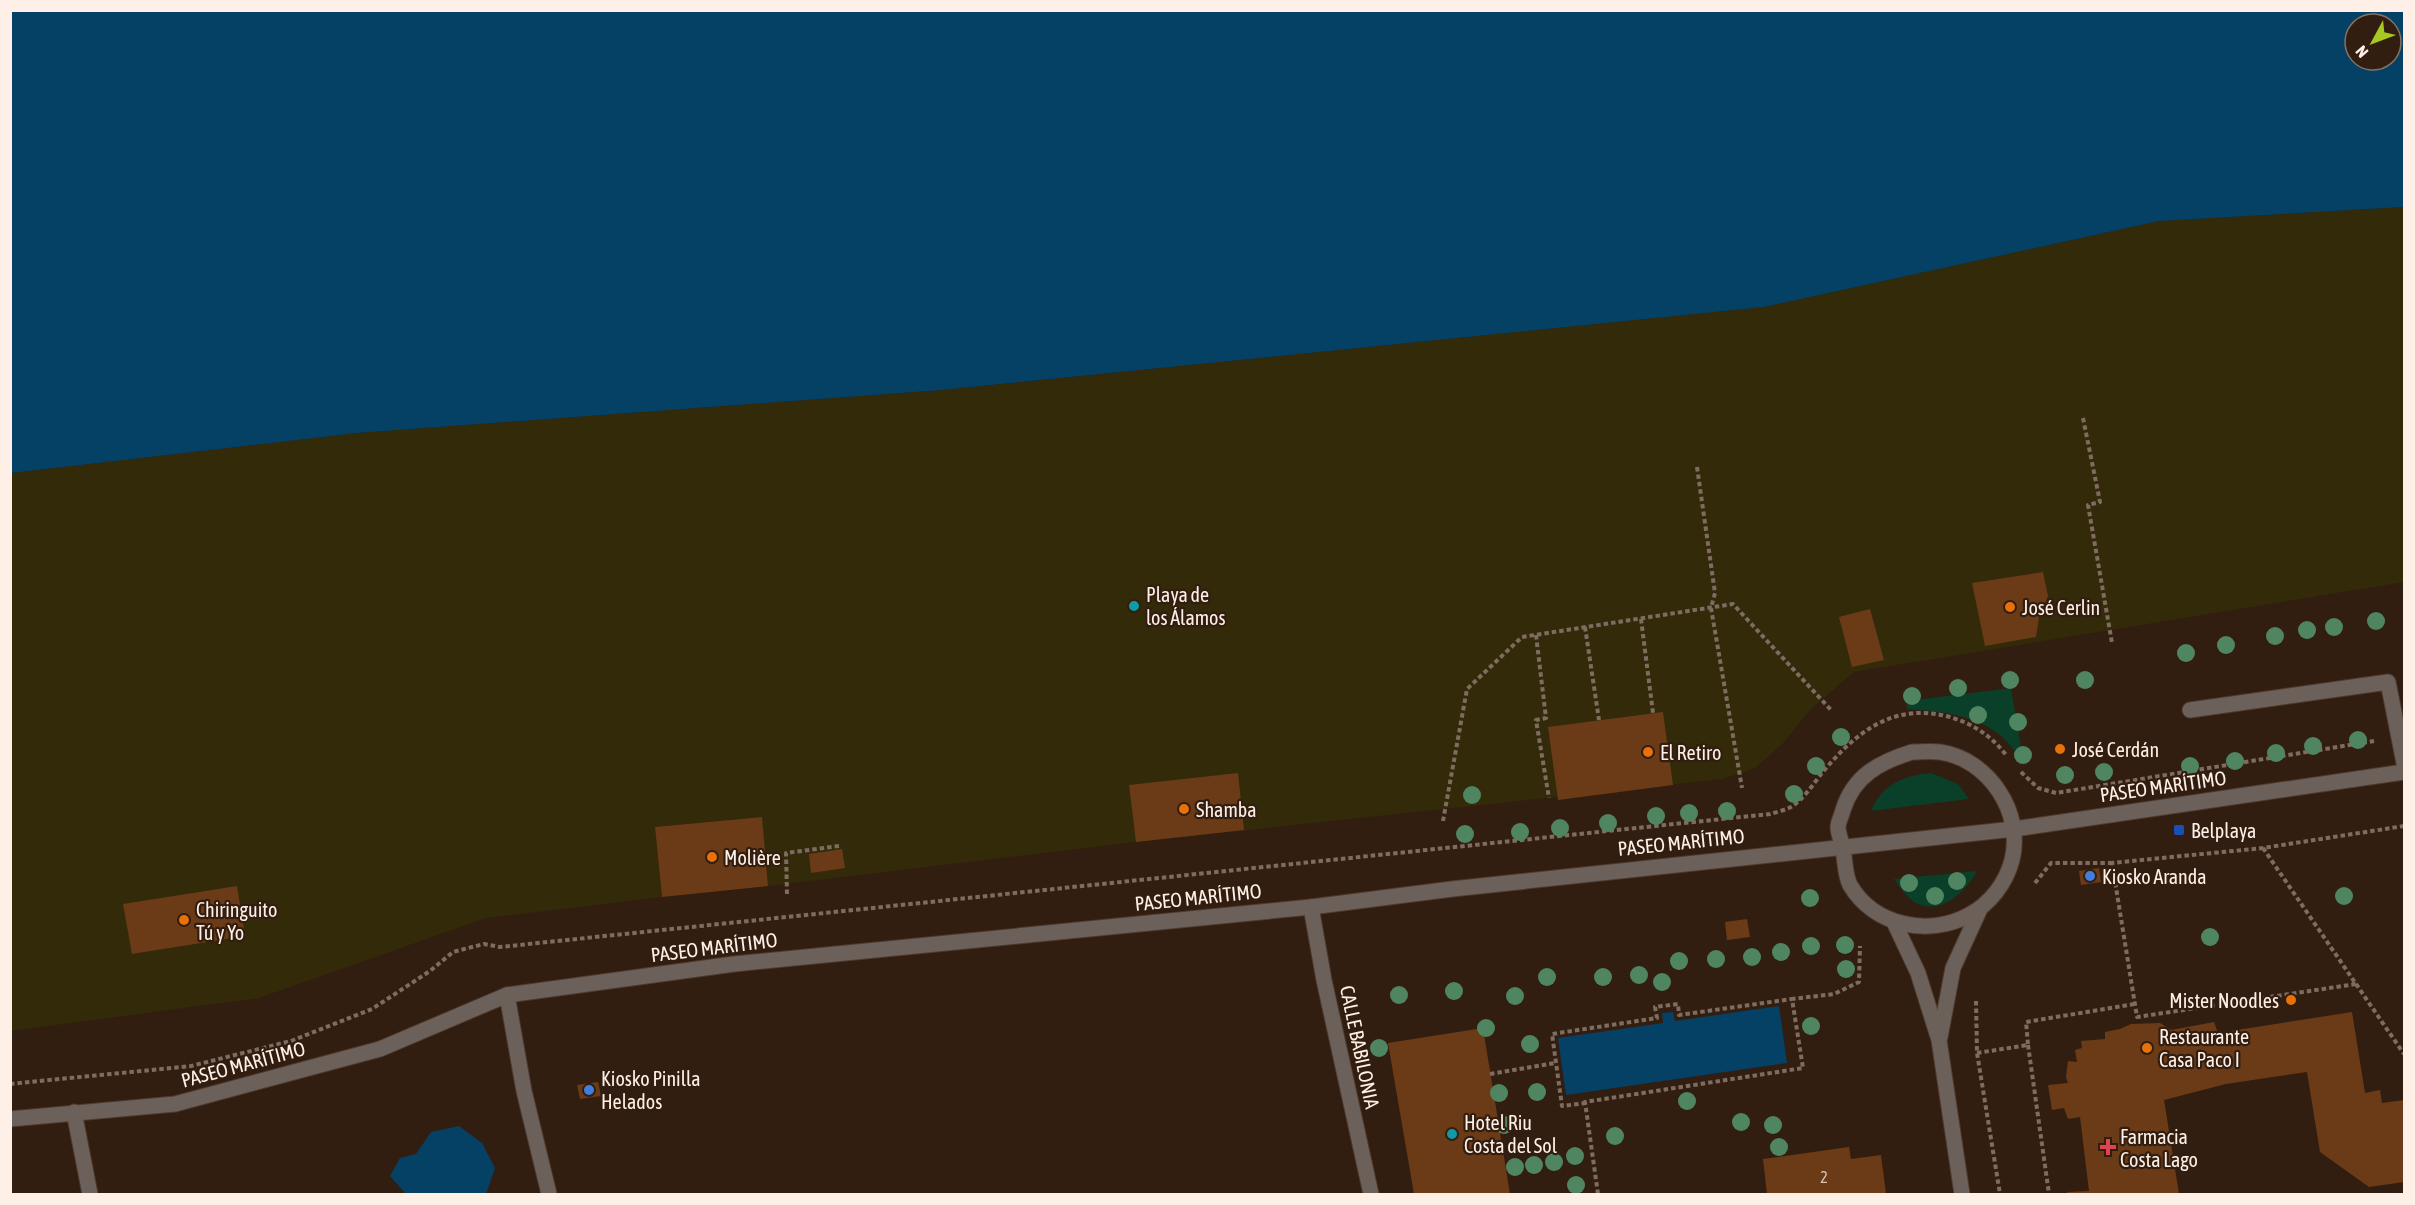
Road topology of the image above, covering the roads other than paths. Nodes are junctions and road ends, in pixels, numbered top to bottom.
1 (2190, 710) dead end
2 (2404, 763) edge
3 (2404, 772) edge
4 (2014, 829) junction
5 (1843, 846) junction
6 (1311, 907) junction
7 (1980, 909) junction
8 (1894, 922) junction
9 (507, 995) junction
10 (1939, 1040) junction
11 (74, 1112) junction
12 (10, 1119) edge
13 (90, 1194) edge
14 (549, 1194) edge
15 (1371, 1194) edge
16 (1962, 1194) edge

1 - 2 street
3 - 4 street, PASEO MARÍTIMO
4 - 5 street, PASEO MARÍTIMO
4 - 5 street
4 - 7 street
5 - 6 street, PASEO MARÍTIMO
5 - 8 street
6 - 9 street, PASEO MARÍTIMO
6 - 15 street, CALLE BABILONIA
7 - 8 street
7 - 10 street
8 - 10 street
9 - 11 street, PASEO MARÍTIMO
9 - 14 street
10 - 16 street
11 - 12 street, PASEO MARÍTIMO
11 - 13 street

